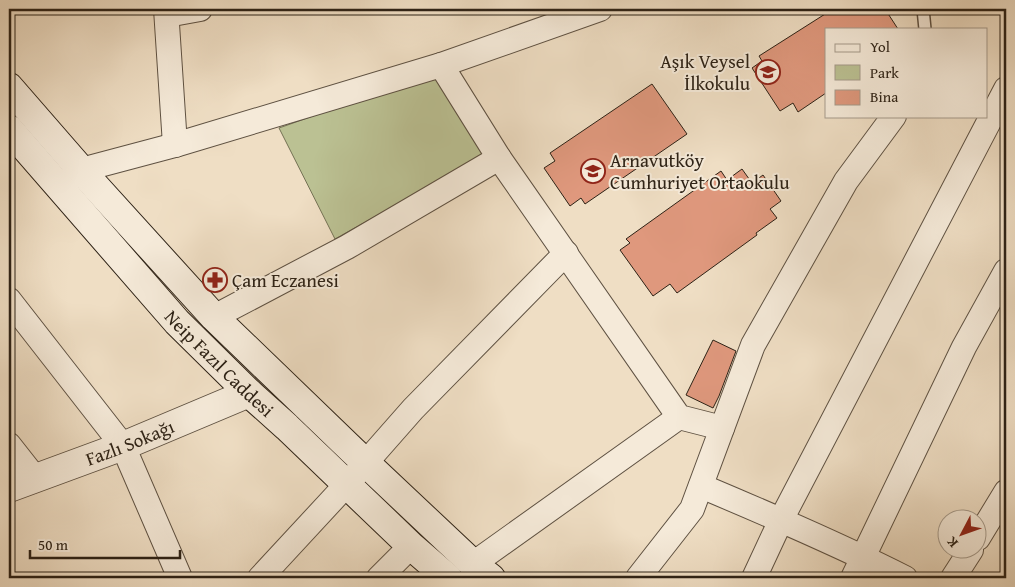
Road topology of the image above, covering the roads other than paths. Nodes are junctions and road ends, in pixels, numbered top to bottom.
1 (200, 9) edge
2 (600, 9) edge
3 (923, 9) edge
4 (167, 12) edge
5 (925, 28) edge
6 (441, 65) junction
7 (9, 87) edge
8 (1006, 89) edge
9 (893, 118) edge
10 (9, 129) edge
11 (175, 145) junction
12 (499, 158) junction
13 (81, 170) junction
14 (59, 187) junction
15 (566, 253) junction
16 (1006, 272) edge
17 (9, 300) edge
18 (214, 318) junction
19 (249, 393) junction
20 (679, 417) junction
21 (722, 428) junction
22 (9, 445) edge
23 (123, 446) junction
24 (366, 463) junction
25 (35, 478) junction
26 (347, 484) junction
27 (700, 486) junction
28 (9, 488) edge
29 (1006, 492) edge
30 (781, 520) junction
31 (988, 522) edge
32 (411, 546) junction
33 (863, 557) junction
34 (965, 560) edge
35 (482, 571) edge
36 (180, 578) edge
37 (260, 578) edge
38 (379, 578) edge
39 (448, 578) edge
40 (638, 578) edge
41 (754, 578) edge
42 (853, 578) edge
43 (905, 578) edge
44 (953, 578) edge

1 - 4 street
2 - 6 street
3 - 5 lane
4 - 11 street
6 - 11 street
6 - 12 street
7 - 13 main road
8 - 30 street
9 - 21 street
10 - 14 main road, Neip Fazıl Caddesi
11 - 13 street
12 - 15 street
12 - 18 street
13 - 14 street
13 - 18 main road
14 - 19 main road, Neip Fazıl Caddesi
15 - 20 street
15 - 24 street
16 - 33 street
17 - 23 street
18 - 24 main road
19 - 23 main road, Fazlı Sokağı
19 - 26 main road, Neip Fazıl Caddesi
20 - 21 street
20 - 35 street
21 - 27 street
22 - 25 street
23 - 25 main road, Fazlı Sokağı
23 - 36 street
24 - 26 street
24 - 35 main road
25 - 28 main road, Fazlı Sokağı
26 - 32 main road, Neip Fazıl Caddesi
26 - 37 street
27 - 30 street
27 - 40 street
29 - 31 street
30 - 33 street
30 - 41 street
32 - 38 street
32 - 39 main road, Neip Fazıl Caddesi
33 - 42 street
33 - 43 street
34 - 44 street

